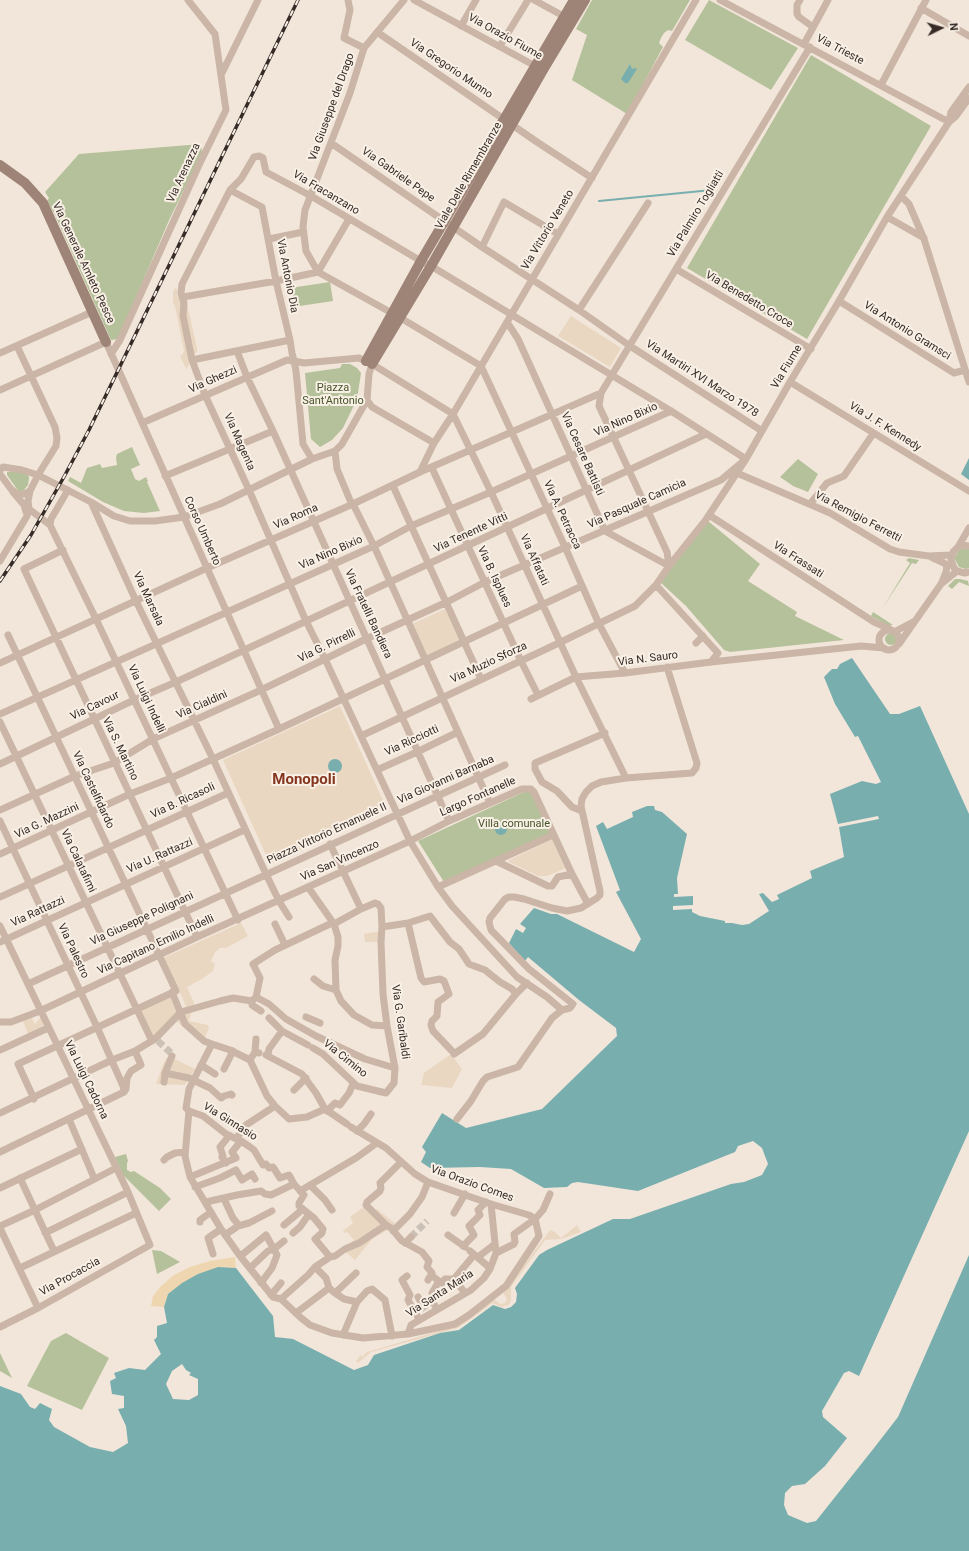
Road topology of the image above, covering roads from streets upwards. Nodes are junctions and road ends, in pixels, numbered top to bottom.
1 (188, 0) edge
2 (258, 0) edge
3 (348, 0) edge
4 (404, 0) edge
5 (414, 0) edge
6 (476, 0) edge
7 (528, 0) edge
8 (534, 0) edge
9 (574, 0) edge
10 (585, 0) edge
11 (696, 0) edge
12 (720, 0) edge
13 (800, 0) edge
14 (828, 0) edge
15 (926, 0) edge
16 (922, 8) junction
17 (569, 19) junction
18 (462, 26) junction
19 (813, 27) junction
20 (377, 32) junction
21 (969, 36) edge
22 (807, 45) junction
23 (500, 46) junction
24 (364, 48) junction
25 (539, 68) junction
26 (221, 76) junction
27 (881, 84) junction
28 (969, 87) edge
29 (969, 98) edge
30 (508, 122) junction
31 (949, 122) junction
32 (331, 143) junction
33 (0, 165) edge
34 (592, 178) junction
35 (230, 190) junction
36 (312, 196) junction
37 (901, 196) junction
38 (648, 203) dead end
39 (887, 216) junction
40 (349, 219) junction
41 (444, 221) junction
42 (453, 227) junction
43 (303, 232) junction
44 (558, 234) junction
45 (268, 239) junction
46 (924, 239) junction
47 (482, 247) junction
48 (421, 261) junction
49 (431, 266) junction
50 (676, 269) junction
51 (318, 272) junction
52 (531, 280) junction
53 (276, 281) junction
54 (183, 297) junction
55 (839, 302) junction
56 (579, 310) junction
57 (92, 312) junction
58 (512, 314) junction
59 (396, 315) junction
60 (507, 322) junction
61 (290, 340) junction
62 (106, 342) junction
63 (16, 346) junction
64 (630, 346) junction
65 (811, 350) junction
66 (237, 351) junction
67 (0, 353) edge
68 (111, 354) junction
69 (192, 360) junction
70 (294, 362) junction
71 (369, 363) junction
72 (481, 366) junction
73 (966, 370) junction
74 (31, 376) junction
75 (612, 376) junction
76 (247, 377) junction
77 (790, 382) junction
78 (969, 382) edge
79 (0, 390) edge
80 (601, 393) junction
81 (205, 395) junction
82 (367, 400) junction
83 (671, 412) junction
84 (453, 414) junction
85 (552, 414) junction
86 (142, 423) junction
87 (273, 431) junction
88 (762, 431) junction
89 (512, 433) junction
90 (706, 434) junction
91 (873, 434) junction
92 (613, 438) junction
93 (434, 443) junction
94 (230, 449) junction
95 (335, 451) junction
96 (470, 451) junction
97 (571, 456) junction
98 (312, 459) junction
99 (746, 459) junction
100 (432, 468) junction
101 (291, 469) junction
102 (0, 470) edge
103 (629, 471) junction
104 (420, 472) junction
105 (737, 473) junction
106 (0, 474) edge
107 (531, 474) junction
108 (38, 476) junction
109 (165, 476) junction
110 (393, 486) junction
111 (11, 489) junction
112 (68, 490) junction
113 (249, 490) junction
114 (30, 491) junction
115 (587, 491) junction
116 (969, 491) edge
117 (491, 492) junction
118 (91, 502) junction
119 (352, 504) junction
120 (810, 504) junction
121 (451, 509) junction
122 (547, 510) junction
123 (647, 511) junction
124 (28, 512) junction
125 (709, 515) junction
126 (184, 517) junction
127 (313, 522) junction
128 (50, 524) junction
129 (411, 526) junction
130 (508, 527) junction
131 (969, 528) edge
132 (605, 531) junction
133 (271, 540) junction
134 (374, 546) junction
135 (467, 546) junction
136 (969, 546) edge
137 (565, 547) junction
138 (958, 547) junction
139 (63, 550) junction
140 (951, 555) junction
141 (929, 556) junction
142 (0, 560) edge
143 (332, 564) junction
144 (429, 564) junction
145 (524, 565) junction
146 (669, 566) junction
147 (207, 568) junction
148 (957, 571) junction
149 (969, 572) edge
150 (390, 582) junction
151 (485, 582) junction
152 (290, 583) junction
153 (942, 584) junction
154 (656, 585) junction
155 (582, 586) junction
156 (136, 601) junction
157 (349, 601) junction
158 (445, 602) junction
159 (542, 604) junction
160 (626, 610) joint
161 (226, 612) junction
162 (96, 619) junction
163 (407, 620) junction
164 (306, 621) junction
165 (915, 621) junction
166 (874, 622) junction
167 (503, 623) junction
168 (599, 624) junction
169 (893, 630) junction
170 (8, 634) dead end
171 (703, 636) junction
172 (56, 637) junction
173 (880, 637) junction
174 (366, 639) junction
175 (464, 642) junction
176 (561, 642) junction
177 (696, 643) dead end
178 (157, 644) junction
179 (899, 644) junction
180 (861, 646) junction
181 (884, 648) junction
182 (244, 650) junction
183 (18, 655) junction
184 (325, 659) junction
185 (425, 660) junction
186 (521, 661) junction
187 (116, 662) junction
188 (711, 662) junction
189 (0, 663) edge
190 (667, 668) junction
191 (625, 673) junction
192 (576, 677) junction
193 (385, 678) junction
194 (481, 679) junction
195 (76, 680) junction
196 (176, 682) junction
197 (261, 690) junction
198 (538, 695) junction
199 (38, 697) junction
200 (442, 697) junction
201 (343, 698) junction
202 (531, 699) dead end
203 (134, 700) junction
204 (0, 714) edge
205 (402, 716) junction
206 (94, 719) junction
207 (194, 720) junction
208 (0, 722) edge
209 (279, 729) junction
210 (458, 732) junction
211 (605, 733) junction
212 (361, 736) junction
213 (57, 737) junction
214 (153, 739) junction
215 (417, 752) junction
216 (16, 757) junction
217 (213, 759) junction
218 (114, 763) junction
219 (0, 764) edge
220 (505, 765) dead end
221 (377, 770) junction
222 (75, 776) junction
223 (478, 777) junction
224 (171, 778) junction
225 (626, 778) junction
226 (228, 793) junction
227 (35, 794) junction
228 (130, 794) junction
229 (437, 797) junction
230 (490, 802) junction
231 (0, 810) edge
232 (582, 811) junction
233 (92, 812) junction
234 (187, 812) junction
235 (397, 814) junction
236 (0, 821) edge
237 (449, 821) junction
238 (52, 830) junction
239 (147, 830) junction
240 (244, 830) junction
241 (553, 835) junction
242 (410, 841) junction
243 (330, 844) junction
244 (13, 848) junction
245 (108, 848) junction
246 (205, 848) junction
247 (0, 854) edge
248 (496, 861) junction
249 (69, 866) junction
250 (164, 866) junction
251 (343, 871) junction
252 (266, 874) junction
253 (572, 874) junction
254 (125, 883) junction
255 (30, 884) junction
256 (308, 887) junction
257 (438, 887) junction
258 (225, 892) junction
259 (0, 897) edge
260 (279, 901) junction
261 (85, 902) junction
262 (588, 904) junction
263 (361, 909) junction
264 (185, 911) junction
265 (289, 916) dead end
266 (46, 920) junction
267 (238, 920) junction
268 (408, 923) junction
269 (274, 924) dead end
270 (333, 924) junction
271 (0, 926) edge
272 (382, 926) junction
273 (146, 929) junction
274 (197, 938) junction
275 (3, 940) edge
276 (285, 945) junction
277 (106, 947) junction
278 (159, 955) junction
279 (68, 965) junction
280 (119, 974) junction
281 (314, 979) dead end
282 (28, 984) junction
283 (527, 984) junction
284 (336, 990) junction
285 (80, 992) junction
286 (174, 992) junction
287 (516, 994) junction
288 (254, 999) junction
289 (136, 1009) junction
290 (562, 1010) junction
291 (40, 1011) junction
292 (261, 1011) dead end
293 (181, 1012) junction
294 (306, 1017) dead end
295 (269, 1018) dead end
296 (0, 1022) edge
297 (320, 1023) dead end
298 (387, 1026) junction
299 (97, 1027) junction
300 (48, 1028) junction
301 (282, 1031) junction
302 (256, 1039) dead end
303 (155, 1040) junction
304 (212, 1044) junction
305 (57, 1046) junction
306 (0, 1050) edge
307 (135, 1051) junction
308 (233, 1051) junction
309 (262, 1054) junction
310 (172, 1056) dead end
311 (112, 1060) junction
312 (250, 1060) junction
313 (201, 1065) junction
314 (395, 1068) junction
315 (224, 1069) dead end
316 (165, 1073) junction
317 (215, 1074) dead end
318 (306, 1078) junction
319 (73, 1079) junction
320 (192, 1080) junction
321 (164, 1082) dead end
322 (354, 1084) junction
323 (294, 1090) dead end
324 (124, 1092) junction
325 (386, 1093) joint
326 (232, 1095) dead end
327 (34, 1098) junction
328 (275, 1106) junction
329 (89, 1110) junction
330 (326, 1110) junction
331 (189, 1111) junction
332 (0, 1114) edge
333 (371, 1114) dead end
334 (69, 1119) junction
335 (457, 1119) dead end
336 (352, 1127) junction
337 (235, 1138) junction
338 (377, 1143) junction
339 (82, 1149) junction
340 (0, 1152) edge
341 (185, 1152) junction
342 (164, 1160) dead end
343 (401, 1162) junction
344 (226, 1163) junction
345 (116, 1168) junction
346 (190, 1177) junction
347 (20, 1178) junction
348 (94, 1178) junction
349 (255, 1179) dead end
350 (428, 1182) junction
351 (294, 1184) junction
352 (310, 1185) junction
353 (195, 1187) junction
354 (0, 1188) edge
355 (300, 1191) junction
356 (128, 1192) junction
357 (465, 1194) junction
358 (550, 1194) dead end
359 (224, 1199) junction
360 (206, 1202) junction
361 (488, 1203) junction
362 (35, 1210) junction
363 (332, 1210) dead end
364 (272, 1211) dead end
365 (306, 1211) junction
366 (211, 1212) junction
367 (136, 1213) junction
368 (454, 1213) dead end
369 (535, 1219) junction
370 (200, 1222) dead end
371 (237, 1223) dead end
372 (284, 1225) dead end
373 (386, 1225) junction
374 (0, 1227) edge
375 (220, 1229) junction
376 (393, 1231) junction
377 (45, 1232) junction
378 (293, 1233) dead end
379 (225, 1235) junction
380 (448, 1235) dead end
381 (411, 1237) tunnel mouth
382 (284, 1241) dead end
383 (405, 1243) junction
384 (495, 1244) junction
385 (150, 1245) joint
386 (274, 1249) junction
387 (54, 1251) junction
388 (470, 1251) junction
389 (496, 1253) junction
390 (214, 1254) dead end
391 (242, 1255) junction
392 (330, 1257) junction
393 (315, 1266) junction
394 (20, 1268) junction
395 (250, 1268) junction
396 (490, 1268) junction
397 (356, 1273) dead end
398 (407, 1276) dead end
399 (454, 1279) junction
400 (439, 1281) junction
401 (261, 1283) junction
402 (281, 1283) dead end
403 (329, 1288) junction
404 (335, 1293) junction
405 (465, 1293) junction
406 (271, 1295) junction
407 (418, 1297) dead end
408 (281, 1299) junction
409 (357, 1302) junction
410 (422, 1304) tunnel mouth
411 (38, 1308) junction
412 (437, 1309) junction
413 (296, 1313) junction
414 (419, 1319) junction
415 (0, 1327) edge
416 (408, 1334) junction
417 (344, 1335) junction
418 (392, 1336) junction

1 - 26 street, Via Arenazza
2 - 26 street
3 - 24 street
4 - 20 street, Via Giuseppe del Drago
5 - 18 street, Via Orazio Fiume
6 - 18 street
7 - 23 street
8 - 17 street
9 - 17 street, Viale Delle Rimembranze
10 - 17 street, Viale Delle Rimembranze
11 - 34 street, Via Vittorio Veneto
12 - 22 street, Via Trieste
13 - 19 street
14 - 19 street, Via Palmiro Togliatti
15 - 16 street
16 - 21 street
16 - 27 street
17 - 25 street, Viale Delle Rimembranze
18 - 23 street, Via Orazio Fiume
19 - 22 street, Via Palmiro Togliatti
20 - 24 street, Via Giuseppe del Drago
20 - 30 street, Via Gregorio Munno
22 - 27 street, Via Trieste
22 - 50 street, Via Palmiro Togliatti
23 - 25 street, Via Orazio Fiume
24 - 32 street, Via Giuseppe del Drago
25 - 30 street, Viale Delle Rimembranze
26 - 68 street, Via Arenazza
27 - 31 street, Via Trieste
28 - 31 street
29 - 31 street
30 - 34 street, Via Gregorio Munno
30 - 41 street, Viale Delle Rimembranze
30 - 42 street, Viale Delle Rimembranze
31 - 37 street, Via Fiume
32 - 36 street, Via Giuseppe del Drago
32 - 41 street, Via Gabriele Pepe
33 - 57 street, Via Generale Amleto Pesce
34 - 44 street, Via Vittorio Veneto
35 - 36 street, Via Fracanzano
35 - 45 street, Via Antonio Dia
35 - 54 street, Via Magenta
36 - 40 street, Via Fracanzano
36 - 43 street, Via Giuseppe del Drago
37 - 39 street, Via Fiume
37 - 46 street
38 - 56 street
39 - 46 street
39 - 55 street, Via Fiume
40 - 48 street, Via Fracanzano
40 - 51 street
41 - 42 street, Via Gabriele Pepe
41 - 48 street, Viale Delle Rimembranze
42 - 47 street, Via Gabriele Pepe
42 - 49 street, Viale Delle Rimembranze
43 - 45 street
43 - 51 street, Via Giuseppe del Drago
44 - 47 street
44 - 52 street, Via Vittorio Veneto
45 - 53 street, Via Antonio Dia
46 - 73 street
47 - 52 street, Via Gabriele Pepe
48 - 49 street, Via Fracanzano
48 - 59 street, Viale Delle Rimembranze
49 - 58 street, Via Fracanzano
49 - 59 street, Viale Delle Rimembranze
50 - 64 street, Via Palmiro Togliatti
50 - 65 street, Via Benedetto Croce
51 - 53 street
51 - 59 street
52 - 56 street, Via Gabriele Pepe
52 - 58 street, Via Vittorio Veneto
53 - 54 street
53 - 61 street, Via Antonio Dia
54 - 69 street, Via Magenta
55 - 65 street, Via Fiume
55 - 73 street, Via Antonio Gramsci
56 - 64 street, Via Martiri XVI Marzo 1978
57 - 62 street, Via Generale Amleto Pesce
57 - 63 street
58 - 60 street, Via Vittorio Veneto
58 - 75 street, Via Fracanzano
59 - 71 street, Viale Delle Rimembranze
59 - 72 street
60 - 72 street, Via Vittorio Veneto
60 - 85 street, Via Cesare Battisti
61 - 66 street
61 - 70 street, Via Antonio Dia
62 - 68 street, Corso Umberto
62 - 74 street
63 - 67 street
63 - 74 street
64 - 75 street, Via Palmiro Togliatti
64 - 88 street, Via Martiri XVI Marzo 1978
65 - 77 street, Via Fiume
66 - 69 street
66 - 76 street, Via Fratelli Bandiera
68 - 86 street, Corso Umberto
69 - 81 street, Via Magenta
70 - 71 street, Via Ghezzi
70 - 76 street, Via Ghezzi
70 - 98 street, Via Antonio Dia
71 - 82 street
71 - 84 street
72 - 84 street, Via Vittorio Veneto
72 - 89 street, Via A. Petracca
73 - 78 street
74 - 79 street
74 - 108 street
75 - 80 street, Via Palmiro Togliatti
75 - 83 street, Via Fracanzano
76 - 81 street, Via Ghezzi
76 - 87 street, Via Fratelli Bandiera
77 - 88 street, Via Fiume
77 - 91 street, Via J. F. Kennedy
80 - 85 street, Via Roma
80 - 92 street
81 - 86 street, Via Ghezzi
81 - 94 street, Via Magenta
82 - 93 street
82 - 95 street
83 - 90 street, Via Fracanzano
83 - 92 street, Via Nino Bixio
84 - 93 street, Via Vittorio Veneto
84 - 96 street, Via Affatati
85 - 89 street, Via Roma
85 - 97 street, Via Cesare Battisti
86 - 109 street, Corso Umberto
87 - 94 street
87 - 101 street, Via Fratelli Bandiera
88 - 99 street, Via Fiume
89 - 96 street, Via Roma
89 - 107 street, Via A. Petracca
90 - 99 street, Via Fracanzano
90 - 103 street, Via Tenente Vitti
91 - 116 street, Via J. F. Kennedy
91 - 120 street
92 - 97 street, Via Nino Bixio
92 - 103 street
93 - 104 street, Via Vittorio Veneto
94 - 109 street
94 - 113 street, Via Magenta
95 - 98 street
95 - 119 street
96 - 100 street, Via Roma
96 - 117 street, Via Affatati
97 - 107 street, Via Nino Bixio
97 - 115 street, Via Cesare Battisti
98 - 101 street
99 - 105 street, Via Fiume
99 - 123 street, Via Pasquale Camicia
100 - 104 street, Via Roma
100 - 121 street, Via B. Isplues
101 - 113 street
101 - 127 street, Via Fratelli Bandiera
102 - 108 street
103 - 115 street, Via Tenente Vitti
103 - 123 street
104 - 110 street, Via Roma
105 - 120 street, Via Remigio Ferretti
105 - 125 street, Via Fiume
106 - 111 street
107 - 117 street, Via Nino Bixio
107 - 122 street, Via A. Petracca
108 - 112 street
108 - 114 street
109 - 126 street, Corso Umberto
110 - 119 street, Via Roma
110 - 129 street
111 - 114 street
111 - 124 street
112 - 118 street
112 - 128 street
113 - 126 street
113 - 133 street, Via Magenta
114 - 124 street
115 - 122 street, Via Tenente Vitti
115 - 132 street, Via Cesare Battisti
117 - 121 street, Via Nino Bixio
117 - 130 street, Via Affatati
118 - 126 street
118 - 156 street, Via Marsala
119 - 127 street, Via Roma
119 - 134 street
120 - 141 street, Via Remigio Ferretti
121 - 129 street, Via Nino Bixio
121 - 135 street, Via B. Isplues
122 - 130 street, Via Tenente Vitti
122 - 137 street, Via A. Petracca
123 - 132 street, Via Pasquale Camicia
123 - 146 street
124 - 128 street
124 - 142 street
125 - 146 street, Via Fiume
125 - 166 street, Via Frassati
126 - 147 street, Corso Umberto
127 - 133 street, Via Roma
127 - 143 street, Via Fratelli Bandiera
128 - 139 street, Via Luigi Indelli
129 - 134 street, Via Nino Bixio
129 - 144 street
130 - 135 street, Via Tenente Vitti
130 - 145 street, Via Affatati
131 - 138 street
132 - 137 street, Via Pasquale Camicia
132 - 146 street
133 - 147 street, Via Roma
133 - 152 street, Via Magenta
134 - 143 street, Via Nino Bixio
134 - 150 street
135 - 144 street, Via Tenente Vitti
135 - 151 street, Via B. Isplues
136 - 138 street
137 - 145 street, Via Pasquale Camicia
137 - 155 street, Via A. Petracca
138 - 140 street
139 - 162 street, Via Luigi Indelli
139 - 172 street, Via S. Martino
140 - 141 street, Via Remigio Ferretti
140 - 148 street
141 - 153 street
143 - 152 street, Via Nino Bixio
143 - 157 street, Via Fratelli Bandiera
144 - 150 street, Via Tenente Vitti
144 - 158 street
145 - 151 street, Via Pasquale Camicia
145 - 159 street, Via Affatati
146 - 154 street, Via Fiume
147 - 156 street, Via Roma
147 - 161 street, Corso Umberto
148 - 149 street
148 - 153 street
150 - 157 street, Via Tenente Vitti
150 - 163 street
151 - 158 street, Via Pasquale Camicia
151 - 167 street, Via B. Isplues
152 - 161 street, Via Nino Bixio
152 - 164 street, Via Magenta
153 - 165 street
154 - 160 street, Via Fiume
154 - 171 street
155 - 159 street
155 - 168 street, Via A. Petracca
156 - 162 street, Via Roma
156 - 178 street, Via Marsala
157 - 164 street, Via Tenente Vitti
157 - 174 street, Via Fratelli Bandiera
158 - 163 street, Via G. Pirrelli
158 - 175 street
159 - 167 street
159 - 176 street, Via Affatati
160 - 168 street, Via Muzio Sforza
161 - 178 street, Via Nino Bixio
161 - 182 street, Corso Umberto
162 - 172 street, Via Roma
162 - 187 street, Via Luigi Indelli
163 - 174 street, Via G. Pirrelli
163 - 185 street
164 - 182 street, Via Tenente Vitti
164 - 184 street, Via Magenta
165 - 169 street
165 - 179 street
166 - 169 street, Via Frassati
166 - 173 street
167 - 175 street
167 - 186 street, Via B. Isplues
168 - 176 street, Via Muzio Sforza
168 - 191 street, Via A. Petracca
169 - 173 street
169 - 179 street
170 - 183 street, Via Castelfidardo
171 - 177 street
171 - 188 street
172 - 183 street, Via Roma
172 - 195 street, Via S. Martino
173 - 180 street
173 - 181 street
174 - 184 street, Via G. Pirrelli
174 - 193 street, Via Fratelli Bandiera
175 - 185 street
175 - 194 street
176 - 186 street, Via Muzio Sforza
176 - 192 street, Via Affatati
178 - 187 street, Via Nino Bixio
178 - 196 street, Via Marsala
179 - 181 street
180 - 181 street
180 - 188 street, Via N. Sauro
182 - 196 street, Via Cavour
182 - 197 street, Corso Umberto
183 - 189 street, Via Roma
183 - 199 street, Via Castelfidardo
184 - 197 street, Via G. Pirrelli
184 - 201 street, Via Magenta
185 - 193 street
185 - 200 street
186 - 194 street, Via Muzio Sforza
186 - 198 street, Via B. Isplues
187 - 195 street, Via Nino Bixio
187 - 203 street, Via Luigi Indelli
188 - 190 street, Via N. Sauro
190 - 191 street, Via N. Sauro
190 - 225 street
191 - 192 street, Via N. Sauro
192 - 198 street
192 - 211 street, Via Affatati
193 - 201 street
193 - 205 street, Via Fratelli Bandiera
194 - 200 street, Via Muzio Sforza
195 - 199 street, Via Nino Bixio
195 - 206 street, Via S. Martino
196 - 203 street, Via Cavour
196 - 207 street, Via Marsala
197 - 207 street, Via Cialdini
197 - 209 street, Corso Umberto
198 - 202 street
199 - 204 street, Via Nino Bixio
199 - 213 street, Via Castelfidardo
200 - 205 street, Via Muzio Sforza
200 - 210 street
201 - 209 street
201 - 212 street, Piazza Vittorio Emanuele II
203 - 206 street, Via Cavour
203 - 214 street, Via Luigi Indelli
205 - 212 street, Via Muzio Sforza
205 - 215 street, Via Fratelli Bandiera
206 - 213 street, Via Cavour
206 - 218 street, Via S. Martino
207 - 214 street, Via Cialdini
207 - 217 street, Via Marsala
208 - 216 street, Via Calatafimi
209 - 217 street
210 - 215 street, Via Ricciotti
210 - 223 street
211 - 225 street, Via Affatati
211 - 232 street
212 - 221 street, Piazza Vittorio Emanuele II
213 - 216 street, Via Cavour
213 - 222 street, Via Castelfidardo
214 - 218 street, Via Cialdini
214 - 224 street, Via Luigi Indelli
215 - 221 street, Via Ricciotti
215 - 229 street, Via Fratelli Bandiera
216 - 219 street, Via Cavour
216 - 227 street, Via Calatafimi
217 - 224 street, Via G. Mazzini
217 - 226 street, Piazza Vittorio Emanuele II
218 - 222 street, Via Cialdini
218 - 228 street, Via S. Martino
220 - 223 street, Via Giovanni Barnaba
221 - 235 street, Piazza Vittorio Emanuele II
222 - 227 street, Via Cialdini
222 - 233 street, Via Castelfidardo
223 - 229 street, Via Giovanni Barnaba
223 - 230 street
224 - 228 street, Via G. Mazzini
224 - 234 street, Via Luigi Indelli
225 - 232 street
226 - 234 street, Via B. Ricasoli
226 - 240 street, Piazza Vittorio Emanuele II
227 - 231 street, Via Cialdini
227 - 238 street, Via Calatafimi
228 - 233 street, Via G. Mazzini
228 - 239 street, Via S. Martino
229 - 235 street, Via Giovanni Barnaba
229 - 237 street, Via Fratelli Bandiera
230 - 237 street, Largo Fontanelle
230 - 241 street, Largo Fontanelle
232 - 262 street
233 - 238 street, Via G. Mazzini
233 - 245 street, Via Castelfidardo
234 - 239 street, Via B. Ricasoli
234 - 246 street, Via Luigi Indelli
235 - 242 street
235 - 243 street, Piazza Vittorio Emanuele II
236 - 244 street, Via Palestro
237 - 242 street, Largo Fontanelle
238 - 244 street, Via G. Mazzini
238 - 249 street, Via Calatafimi
239 - 245 street, Via B. Ricasoli
239 - 250 street, Via S. Martino
240 - 246 street, Via U. Rattazzi
240 - 252 street, Piazza Vittorio Emanuele II
241 - 248 street
241 - 253 street, Largo Fontanelle
242 - 251 street, Via San Vincenzo
242 - 257 street
243 - 251 street
243 - 252 street, Piazza Vittorio Emanuele II
244 - 247 street, Via G. Mazzini
244 - 255 street, Via Palestro
245 - 249 street, Via B. Ricasoli
245 - 254 street, Via Castelfidardo
246 - 250 street, Via U. Rattazzi
246 - 258 street, Via Luigi Indelli
248 - 253 street
248 - 257 street
249 - 255 street, Via B. Ricasoli
249 - 261 street, Via Calatafimi
250 - 254 street, Via U. Rattazzi
250 - 264 street, Via S. Martino
251 - 256 street, Via San Vincenzo
251 - 263 street
252 - 258 street, Via Giuseppe Polignani
252 - 260 street
253 - 262 street, Largo Fontanelle
254 - 261 street, Via U. Rattazzi
254 - 273 street, Via Castelfidardo
255 - 259 street, Via B. Ricasoli
255 - 266 street, Via Palestro
256 - 260 street, Via San Vincenzo
256 - 270 street
257 - 283 street
258 - 264 street, Via Giuseppe Polignani
258 - 267 street, Via Luigi Indelli
260 - 265 street
260 - 267 street, Via San Vincenzo
261 - 266 street, Via Rattazzi
261 - 277 street, Via Calatafimi
262 - 290 street
263 - 270 street
263 - 272 street, Via G. Garibaldi
264 - 273 street, Via Giuseppe Polignani
264 - 274 street, Via S. Martino
266 - 275 street, Via Rattazzi
266 - 279 street, Via Palestro
267 - 274 street, Via Capitano Emilio Indelli
268 - 272 street
268 - 287 street
268 - 287 street
269 - 276 street
270 - 276 street
270 - 284 street
271 - 275 street, Via Luigi Cadorna
272 - 298 street, Via G. Garibaldi
273 - 277 street, Via Giuseppe Polignani
273 - 278 street, Via Castelfidardo
274 - 278 street, Via Capitano Emilio Indelli
275 - 282 street, Via Luigi Cadorna
276 - 288 street
277 - 279 street, Via Giuseppe Polignani
277 - 280 street, Via Calatafimi
278 - 280 street, Via Capitano Emilio Indelli
278 - 286 street, Via Castelfidardo
279 - 282 street, Via Giuseppe Polignani
279 - 285 street, Via Palestro
280 - 285 street, Via Capitano Emilio Indelli
280 - 289 street, Via Calatafimi
281 - 284 street
282 - 291 street, Via Luigi Cadorna
283 - 287 street
283 - 290 street
284 - 298 street
285 - 291 street, Via Capitano Emilio Indelli
285 - 299 street, Via Palestro
286 - 289 street
286 - 293 street, Via Castelfidardo
288 - 292 street
288 - 293 street
288 - 314 street
289 - 299 street
289 - 303 street, Via Calatafimi
290 - 335 street
291 - 296 street, Via Capitano Emilio Indelli
291 - 300 street, Via Luigi Cadorna
293 - 303 street
293 - 304 street, Via Castelfidardo
294 - 297 street
295 - 301 street, Via Cimino
298 - 314 street, Via G. Garibaldi
299 - 305 street
299 - 311 street, Via Palestro
300 - 305 street, Via Luigi Cadorna
300 - 306 street
301 - 309 street
301 - 322 street, Via Cimino
302 - 309 street
303 - 307 street
304 - 308 street, Via Castelfidardo
304 - 313 street
305 - 319 street, Via Luigi Cadorna
305 - 327 street
307 - 311 street
307 - 324 street
308 - 312 street, Via Castelfidardo
308 - 315 street
309 - 312 street
309 - 318 street
310 - 316 street
311 - 319 street
311 - 324 street, Via Palestro
312 - 328 street
313 - 317 street
313 - 320 street
314 - 325 street, Via G. Garibaldi
316 - 320 street
316 - 321 street
318 - 323 street
318 - 330 street
319 - 327 street
319 - 329 street, Via Luigi Cadorna
320 - 326 street
320 - 331 street
322 - 325 street, Via Cimino
322 - 330 street
324 - 329 street
327 - 332 street
328 - 330 street
328 - 337 street
329 - 334 street
329 - 345 street, Via Luigi Cadorna
330 - 336 street, Via Orazio Comes
331 - 337 street, Via Ginnasio
331 - 341 street
333 - 336 street
334 - 339 street
334 - 340 street
336 - 338 street, Via Orazio Comes
337 - 344 street
337 - 344 street
337 - 351 street, Via Ginnasio
338 - 343 street, Via Orazio Comes
338 - 352 street
339 - 347 street
339 - 348 street
341 - 342 street
341 - 346 street
343 - 350 street, Via Orazio Comes
343 - 373 street
344 - 346 street
345 - 348 street
345 - 356 street, Via Luigi Cadorna
346 - 353 street
347 - 354 street
347 - 362 street
348 - 362 street
349 - 353 street
350 - 357 street, Via Orazio Comes
350 - 376 street
351 - 355 street
351 - 359 street
352 - 355 street
352 - 363 street
353 - 360 street
355 - 365 street
356 - 367 street, Via Luigi Cadorna
356 - 377 street
357 - 361 street, Via Orazio Comes
357 - 368 street
358 - 369 street
359 - 360 street
359 - 371 street
360 - 366 street
361 - 369 street, Via Orazio Comes
361 - 384 street, Via Santa Maria
361 - 388 street
362 - 374 street
362 - 377 street
364 - 379 street
365 - 372 street
365 - 378 street
365 - 392 street
366 - 370 street
366 - 375 street
367 - 385 street, Via Luigi Cadorna
367 - 387 street
369 - 389 street
369 - 416 street
373 - 376 street
373 - 392 street
374 - 394 street
375 - 379 street
375 - 390 street
376 - 383 street
377 - 387 street
379 - 391 street
380 - 388 street
381 - 383 street
382 - 386 street
383 - 400 street
384 - 388 street
384 - 389 street, Via Santa Maria
385 - 411 street, Via Procaccia
386 - 391 street
386 - 395 street
386 - 401 street
387 - 394 street
388 - 396 street
388 - 399 street
389 - 396 street, Via Santa Maria
391 - 395 street
392 - 393 street
393 - 403 street
393 - 408 street
394 - 411 street
395 - 401 street
396 - 405 street, Via Santa Maria
397 - 404 street
398 - 414 street
399 - 400 street
399 - 405 street
400 - 412 street
401 - 406 street
402 - 406 street
403 - 404 street
403 - 413 street
404 - 409 street
405 - 412 street, Via Santa Maria
406 - 408 street
407 - 410 street
408 - 413 street
409 - 417 street
409 - 418 street
411 - 415 street, Via Procaccia
412 - 414 street, Via Santa Maria
413 - 417 street
414 - 416 street, Via Santa Maria
416 - 418 street
417 - 418 street

